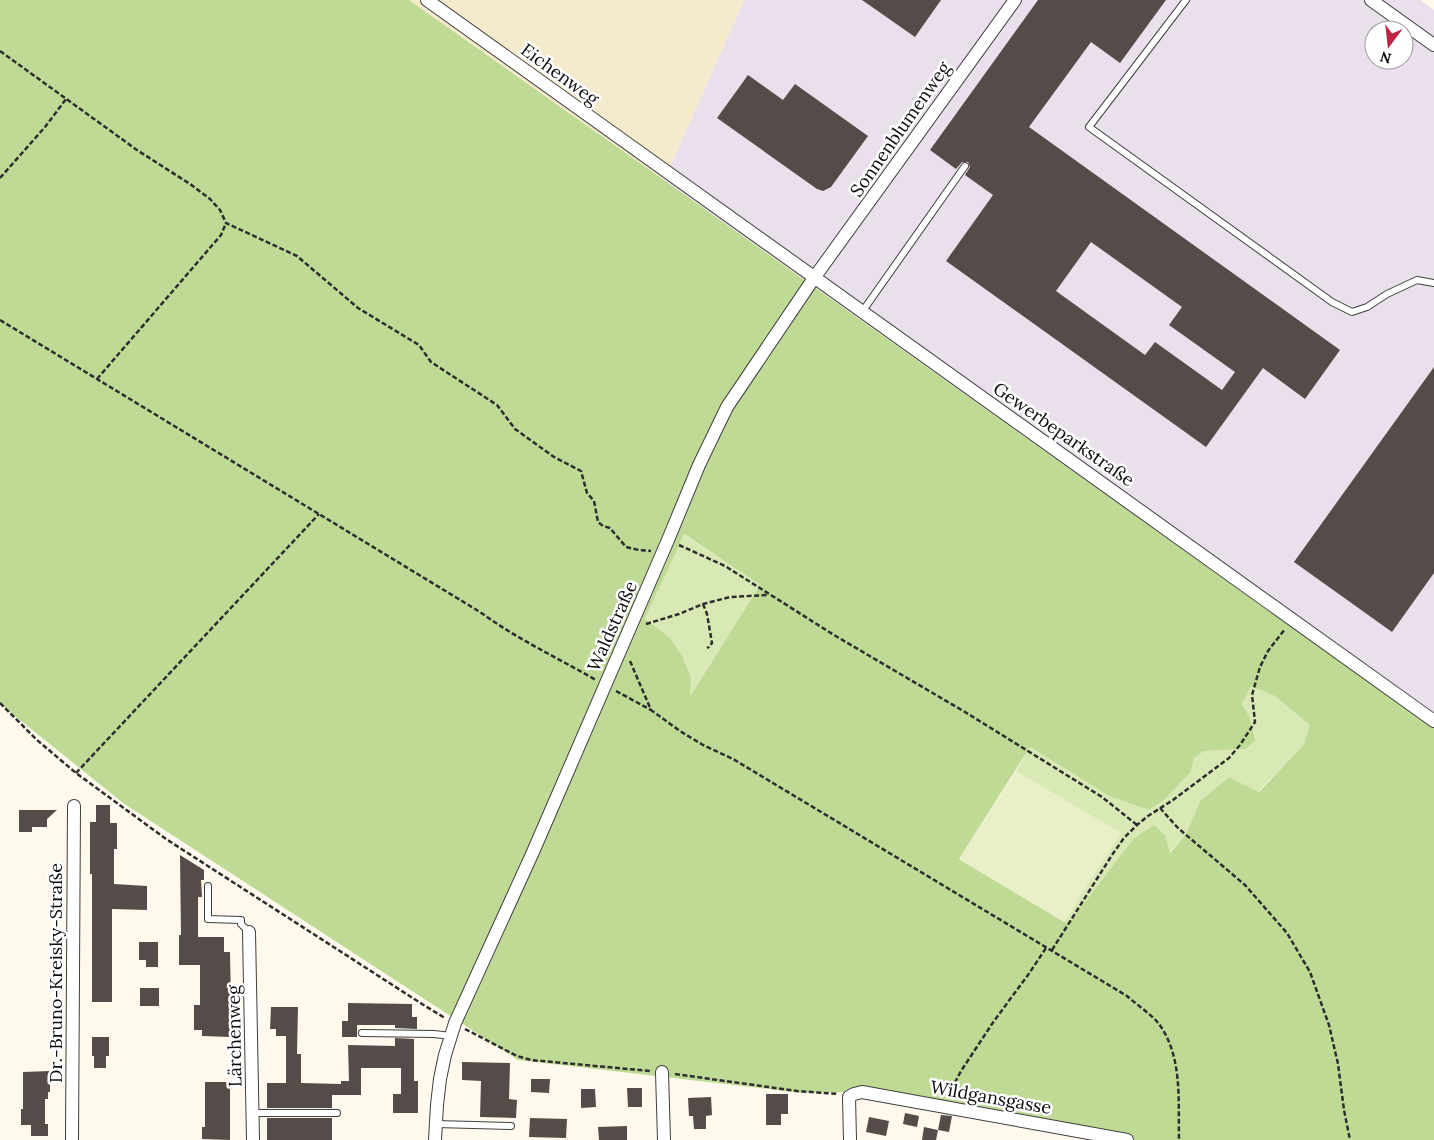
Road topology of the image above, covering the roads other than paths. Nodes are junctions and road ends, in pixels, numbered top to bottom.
1 (427, 0) edge
2 (1015, 0) edge
3 (1186, 0) edge
4 (1371, 0) edge
5 (1434, 45) edge
6 (965, 166) dead end
7 (674, 177) joint
8 (814, 278) junction
9 (1434, 283) edge
10 (862, 312) junction
11 (1434, 720) edge
12 (74, 806) dead end
13 (208, 886) dead end
14 (249, 932) joint
15 (453, 1029) junction
16 (362, 1033) dead end
17 (662, 1072) road end
18 (337, 1113) dead end
19 (253, 1114) junction
20 (436, 1124) junction
21 (511, 1126) dead end
22 (72, 1140) edge
23 (254, 1140) edge
24 (436, 1140) edge
25 (664, 1140) edge
26 (850, 1140) edge
27 (1127, 1140) edge

1 - 7 street, Eichenweg
2 - 8 street, Sonnenblumenweg
3 - 9 lane
4 - 5 street
6 - 10 lane
7 - 8 street, Gewerbeparkstraße
8 - 10 street, Gewerbeparkstraße
8 - 15 street, Waldstraße
10 - 11 street, Gewerbeparkstraße
12 - 22 street, Dr.-Bruno-Kreisky-Straße
13 - 14 lane
14 - 19 street, Lärchenweg
15 - 16 lane
15 - 20 street, Waldstraße
17 - 25 street
18 - 19 lane
19 - 23 street, Lärchenweg
20 - 21 lane
20 - 24 street, Waldstraße
26 - 27 street, Wildgansgasse

